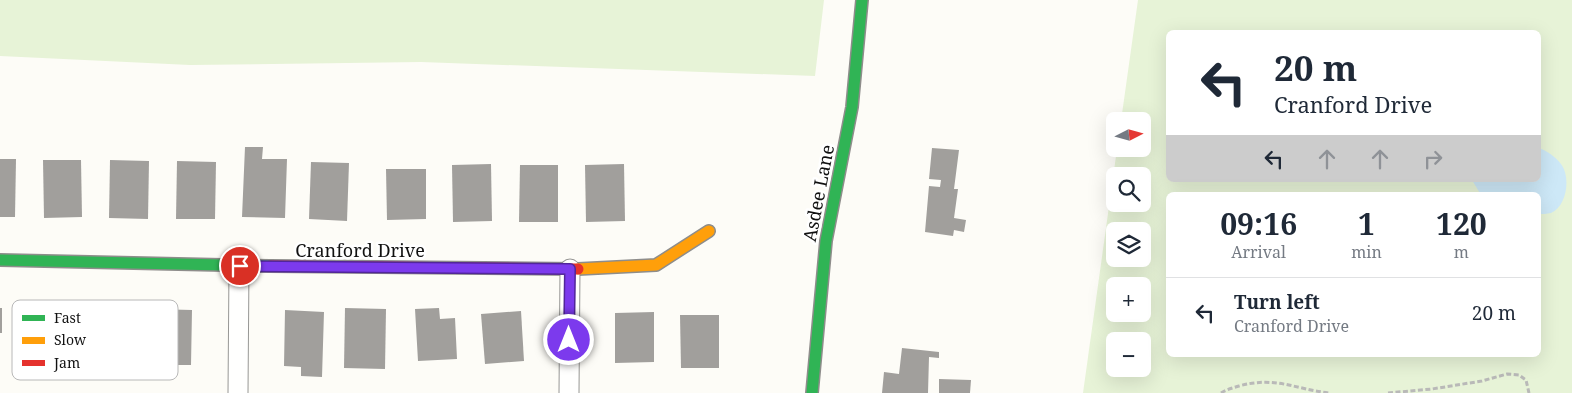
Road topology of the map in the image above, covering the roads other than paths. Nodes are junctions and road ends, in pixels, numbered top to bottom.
1 (862, 0) edge
2 (709, 231) dead end
3 (0, 260) edge
4 (240, 266) junction
5 (570, 269) junction
6 (238, 393) edge
7 (569, 393) edge
8 (812, 393) edge

1 - 8 street, Asdee Lane
2 - 5 street, Cranford Drive
3 - 4 street, Cranford Drive
4 - 5 street, Cranford Drive
4 - 6 street
5 - 7 street

